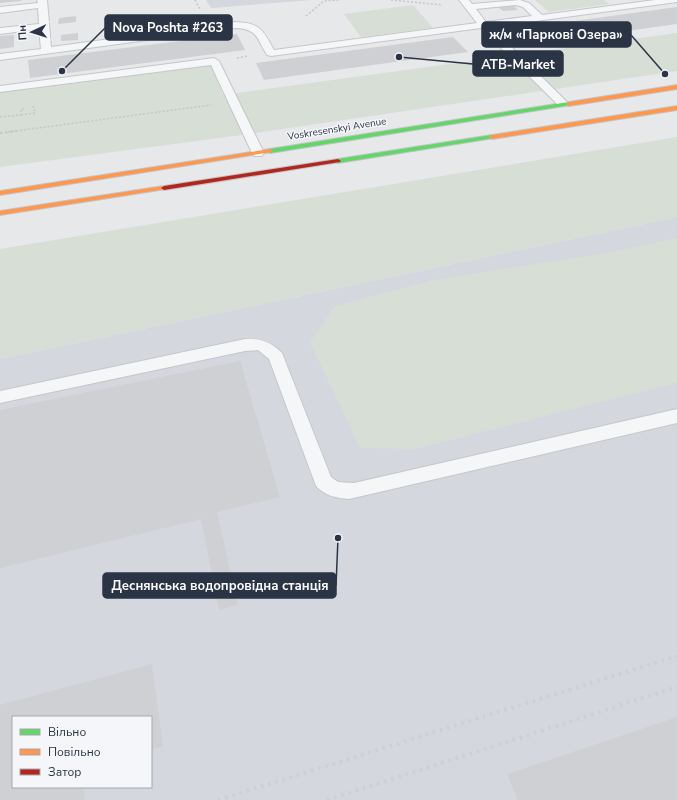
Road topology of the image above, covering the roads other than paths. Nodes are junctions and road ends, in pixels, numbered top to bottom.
1 (676, 0) edge
2 (43, 2) edge
3 (467, 4) edge
4 (0, 10) edge
5 (540, 18) junction
6 (44, 26) junction
7 (484, 26) junction
8 (0, 31) edge
9 (46, 51) junction
10 (0, 58) edge
11 (677, 87) edge
12 (0, 89) edge
13 (563, 104) junction
14 (677, 108) edge
15 (258, 153) junction
16 (0, 193) edge
17 (0, 213) edge
18 (0, 397) edge
19 (677, 416) edge

1 - 5 lane
2 - 4 lane
2 - 6 lane
3 - 5 lane
3 - 7 lane
5 - 7 lane
6 - 8 lane
6 - 9 lane
7 - 9 lane
7 - 13 lane
9 - 10 lane
11 - 13 main road, Voskresenskyi Avenue
12 - 15 lane
13 - 15 main road, Voskresenskyi Avenue
14 - 17 main road
15 - 16 main road, Voskresenskyi Avenue
18 - 19 lane

